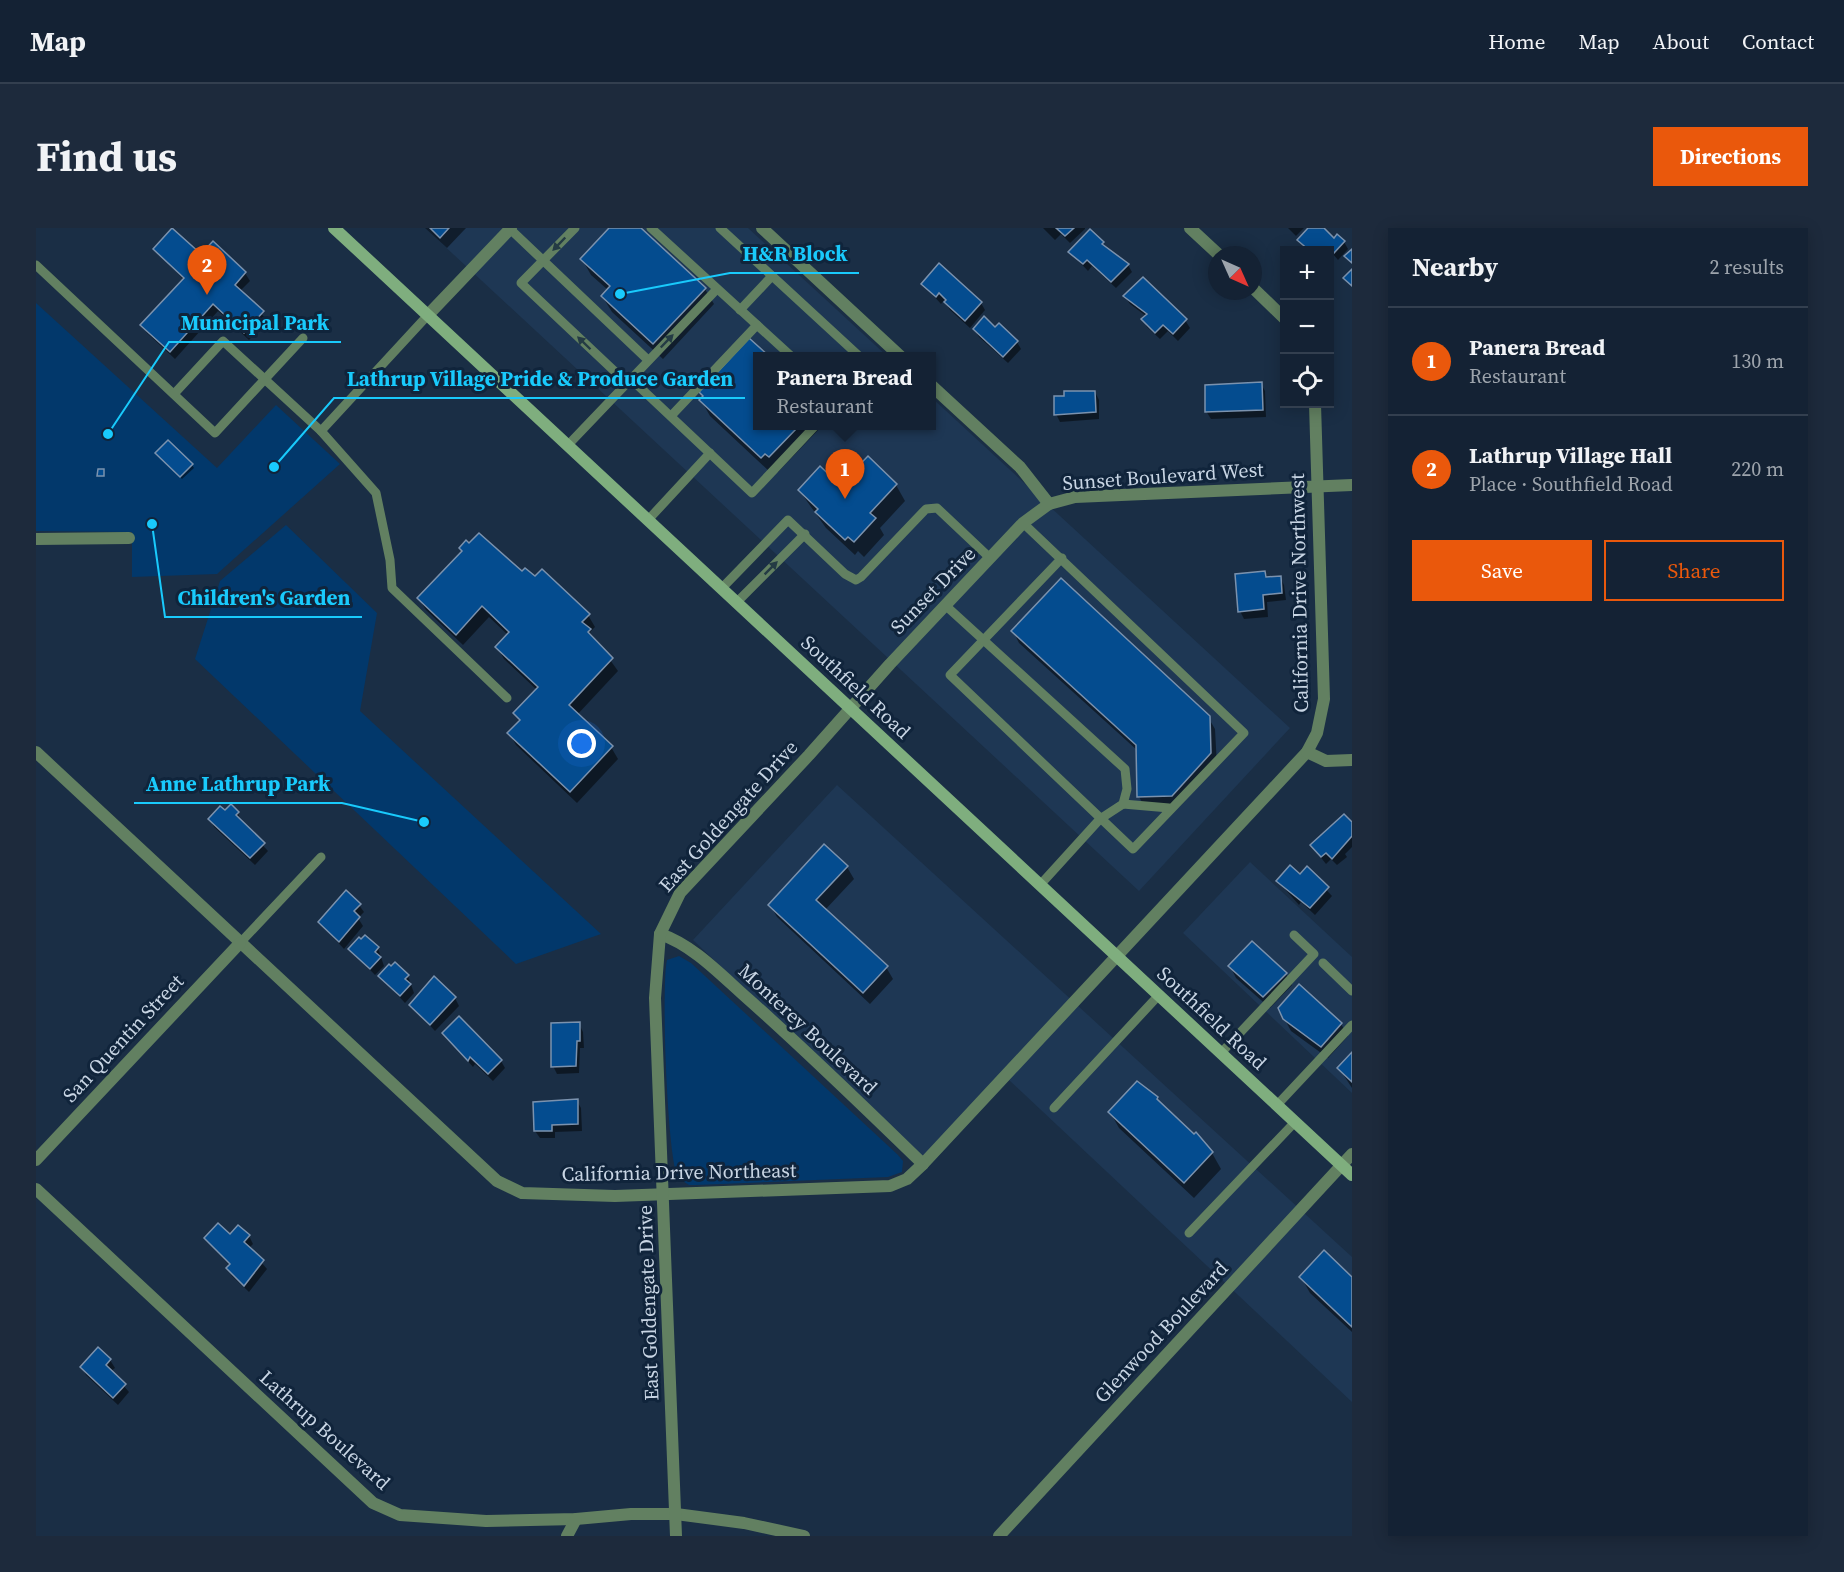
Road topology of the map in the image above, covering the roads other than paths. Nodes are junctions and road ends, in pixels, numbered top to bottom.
1 (334, 228) edge
2 (510, 228) edge
3 (575, 228) edge
4 (651, 228) edge
5 (720, 228) edge
6 (762, 228) edge
7 (1190, 228) edge
8 (1209, 246) edge
9 (544, 261) junction
10 (36, 265) edge
11 (772, 276) junction
12 (717, 289) junction
13 (1262, 297) edge
14 (741, 310) junction
15 (1280, 314) edge
16 (428, 315) junction
17 (757, 325) junction
18 (303, 338) dead end
19 (786, 352) edge
20 (854, 352) edge
21 (895, 352) edge
22 (648, 360) junction
23 (265, 380) junction
24 (629, 381) junction
25 (936, 390) edge
26 (174, 394) junction
27 (1315, 408) edge
28 (671, 416) junction
29 (811, 430) edge
30 (321, 431) junction
31 (568, 445) junction
32 (710, 453) junction
33 (1352, 486) edge
34 (1317, 487) junction
35 (1049, 504) junction
36 (648, 520) junction
37 (1023, 523) junction
38 (805, 534) junction
39 (129, 538) dead end
40 (36, 539) edge
41 (990, 558) junction
42 (1062, 558) junction
43 (722, 588) junction
44 (737, 602) junction
45 (945, 605) junction
46 (984, 640) junction
47 (507, 698) dead end
48 (852, 709) junction
49 (36, 752) edge
50 (1307, 752) junction
51 (1352, 760) edge
52 (1123, 804) junction
53 (1169, 808) junction
54 (1100, 819) junction
55 (321, 857) dead end
56 (1040, 885) junction
57 (660, 934) junction
58 (1294, 935) dead end
59 (240, 944) junction
60 (1115, 956) junction
61 (1323, 963) dead end
62 (1352, 991) edge
63 (1158, 996) junction
64 (1352, 1025) edge
65 (1221, 1053) junction
66 (1277, 1105) junction
67 (1054, 1108) dead end
68 (1295, 1122) junction
69 (1352, 1154) edge
70 (36, 1160) edge
71 (923, 1164) junction
72 (1342, 1165) junction
73 (1352, 1175) edge
74 (36, 1189) edge
75 (664, 1195) junction
76 (1189, 1233) dead end
77 (676, 1514) junction
78 (576, 1518) junction
79 (567, 1536) edge
80 (676, 1536) edge
81 (804, 1536) edge
82 (999, 1536) edge

1 - 16 main road, Southfield Road
2 - 9 lane
2 - 16 street
3 -> 9 lane
4 - 12 lane
5 - 11 lane
6 - 21 street
7 - 8 street
9 - 22 lane
24 -> 9 lane
10 - 26 lane
11 - 14 lane
11 - 20 lane
12 - 14 lane
22 -> 12 lane
13 - 15 street
14 - 17 lane
16 - 30 lane
16 - 31 main road, Southfield Road
17 - 19 lane
17 - 28 lane
18 - 23 lane
22 - 24 lane
23 - 26 lane
23 - 26 lane
23 - 30 lane
24 - 28 lane
24 - 31 lane
25 - 35 street
27 - 34 street, California Drive Northwest
28 - 32 lane
29 - 32 lane
30 - 47 lane
31 - 36 main road, Southfield Road
32 - 36 lane
33 - 34 street, Sunset Boulevard West
34 - 35 street, Sunset Boulevard West
34 - 50 street, California Drive Northwest
35 - 37 street, Sunset Drive
36 - 43 main road, Southfield Road
37 - 41 street, Sunset Drive
37 - 42 lane
38 - 41 lane
38 - 43 lane
44 -> 38 lane
39 - 40 street
41 - 45 street, Sunset Drive
42 - 46 lane
42 - 53 lane
43 - 44 main road, Southfield Road
44 - 48 main road, Southfield Road
45 - 46 lane
45 - 48 street, Sunset Drive
46 - 52 lane
46 - 54 lane
48 - 56 main road, Southfield Road
48 - 57 street, East Goldengate Drive
49 - 59 street, California Drive Northeast
50 - 51 street
50 - 60 street, California Drive Northwest
52 - 53 lane
52 - 54 lane
53 - 54 lane
54 - 56 lane
55 - 59 lane
56 - 60 main road, Southfield Road
57 - 71 street, Monterey Boulevard
57 - 75 street, East Goldengate Drive
58 - 65 lane
59 - 70 street, San Quentin Street
59 - 75 street, California Drive Northeast
60 - 63 main road, Southfield Road
60 - 71 street, California Drive Northeast
61 - 62 lane
63 - 65 main road, Southfield Road
63 - 67 lane
64 - 66 lane
65 - 66 main road, Southfield Road
66 - 68 main road, Southfield Road
68 - 72 main road, Southfield Road
68 - 76 lane
69 - 72 street, Glenwood Boulevard
71 - 75 street, California Drive Northeast
72 - 73 main road, Southfield Road
72 - 82 street, Glenwood Boulevard
74 - 78 street, Lathrup Boulevard
75 - 77 street, East Goldengate Drive
77 - 78 street, Lathrup Boulevard
77 - 80 street, East Goldengate Drive
77 - 81 street, Lathrup Boulevard
78 - 79 street

